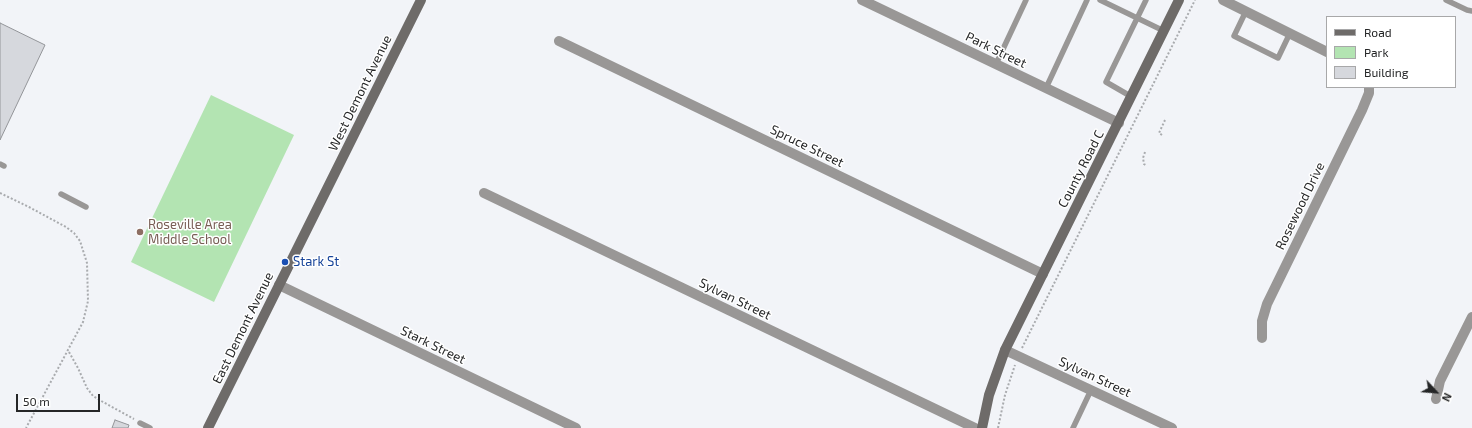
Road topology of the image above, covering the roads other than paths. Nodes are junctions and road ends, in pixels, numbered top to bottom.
1 (421, 0) edge
2 (862, 0) edge
3 (1026, 0) edge
4 (1088, 0) edge
5 (1100, 0) edge
6 (1146, 0) edge
7 (1180, 0) edge
8 (1223, 0) edge
9 (1446, 0) edge
10 (1246, 11) junction
11 (1472, 11) edge
12 (1137, 18) junction
13 (1164, 31) junction
14 (1290, 33) junction
15 (559, 41) dead end
16 (1326, 51) edge
17 (996, 64) junction
18 (1046, 88) junction
19 (1369, 88) edge
20 (1132, 97) junction
21 (1119, 123) junction
22 (484, 193) dead end
23 (61, 194) dead end
24 (323, 197) joint
25 (86, 207) dead end
26 (1043, 274) junction
27 (279, 285) junction
28 (1472, 317) edge
29 (1262, 338) dead end
30 (1006, 350) junction
31 (1091, 390) junction
32 (1436, 400) dead end
33 (140, 423) road end
34 (1166, 427) edge
35 (150, 428) edge
36 (208, 428) edge
37 (576, 428) edge
38 (975, 428) edge
39 (982, 428) edge
40 (1073, 428) edge

1 - 24 street, West Demont Avenue
2 - 17 street, Park Street
3 - 17 lane
4 - 18 lane
5 - 12 lane
6 - 12 lane
7 - 13 street, County Road C
8 - 10 street
9 - 11 lane
10 - 14 street
10 - 14 lane
12 - 13 lane
12 - 20 lane
13 - 20 street, County Road C
14 - 16 street
15 - 26 street, Spruce Street
17 - 18 street, Park Street
18 - 21 street, Park Street
19 - 29 street, Rosewood Drive
20 - 21 street, County Road C
21 - 26 street, County Road C
22 - 38 street, Sylvan Street
23 - 25 lane
24 - 27 street, East Demont Avenue
26 - 30 street, County Road C
27 - 36 street, East Demont Avenue
27 - 37 street, Stark Street
28 - 32 street
30 - 31 street, Sylvan Street
30 - 39 street, County Road C
31 - 34 street, Sylvan Street
31 - 40 lane
33 - 35 lane

